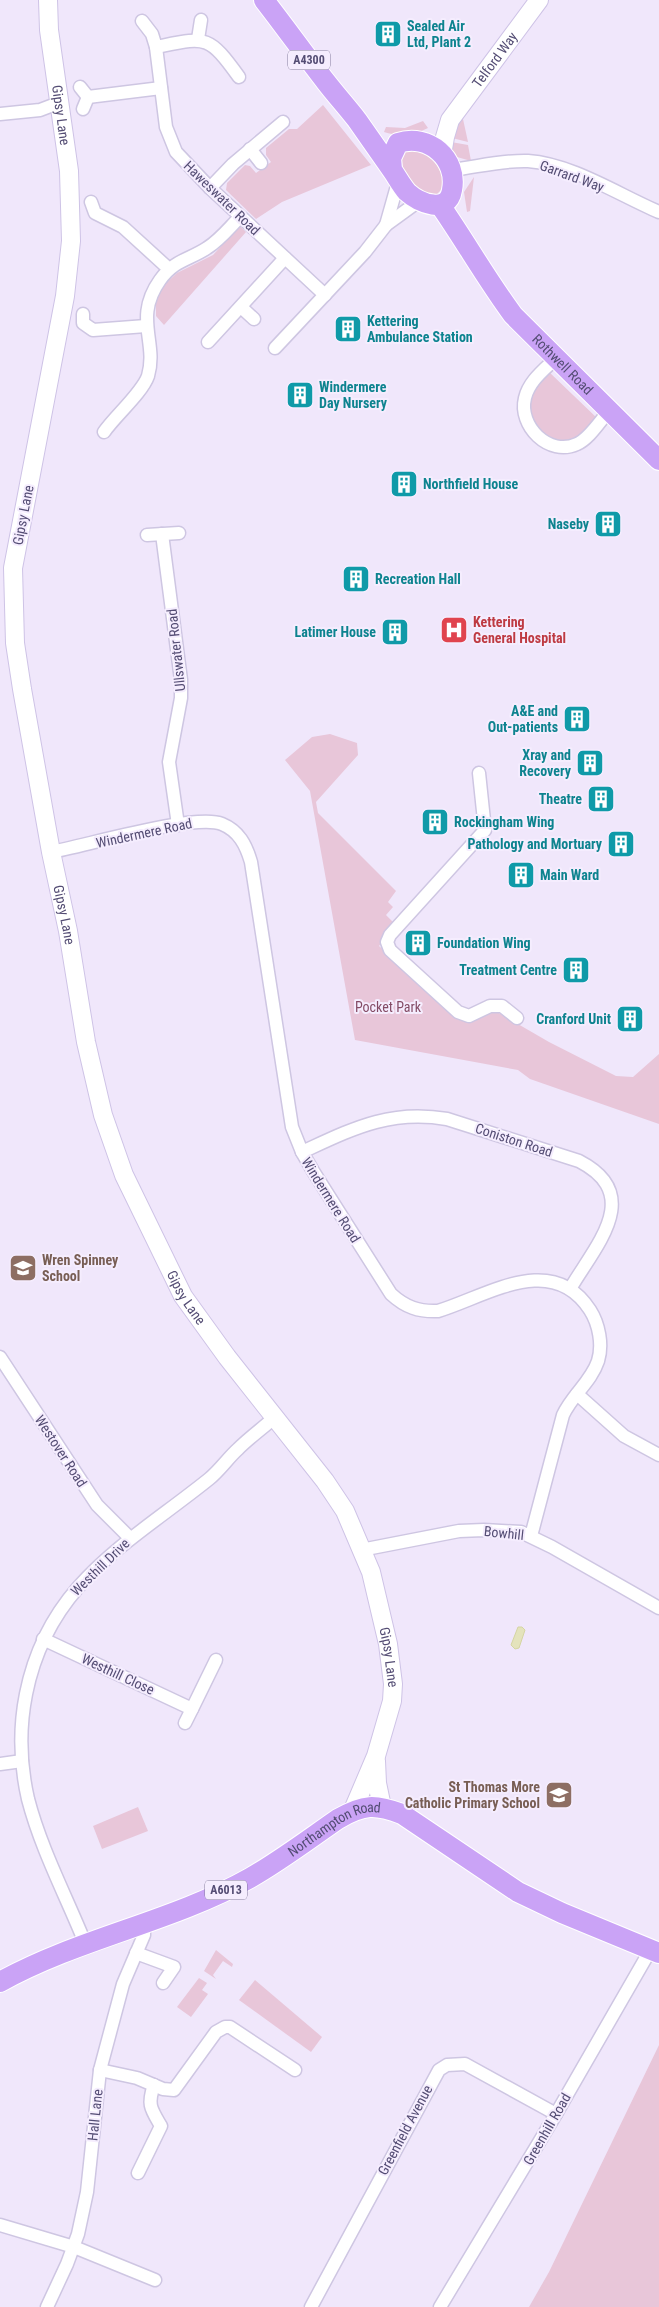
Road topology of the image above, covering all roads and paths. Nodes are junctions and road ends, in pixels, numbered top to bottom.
1 (48, 0) edge
2 (264, 0) edge
3 (539, 0) edge
4 (201, 20) dead end
5 (142, 21) dead end
6 (198, 39) junction
7 (156, 47) junction
8 (239, 76) dead end
9 (161, 88) junction
10 (60, 102) junction
11 (83, 109) dead end
12 (0, 114) edge
13 (355, 118) junction
14 (450, 120) junction
15 (283, 122) dead end
16 (421, 140) junction
17 (398, 143) junction
18 (250, 149) junction
19 (447, 162) junction
20 (261, 163) dead end
21 (395, 175) junction
22 (210, 188) junction
23 (446, 199) junction
24 (420, 201) junction
25 (659, 212) edge
26 (92, 213) dead end
27 (240, 217) junction
28 (386, 225) junction
29 (285, 258) junction
30 (169, 269) junction
31 (325, 295) junction
32 (241, 307) junction
33 (83, 314) dead end
34 (254, 319) dead end
35 (146, 326) junction
36 (208, 342) dead end
37 (275, 348) dead end
38 (555, 359) junction
39 (609, 411) junction
40 (104, 432) dead end
41 (659, 460) edge
42 (179, 533) dead end
43 (162, 534) junction
44 (147, 535) dead end
45 (480, 773) dead end
46 (178, 825) junction
47 (51, 852) junction
48 (517, 1018) dead end
49 (302, 1152) junction
50 (570, 1289) junction
51 (0, 1357) edge
52 (577, 1394) junction
53 (275, 1417) junction
54 (659, 1455) edge
55 (531, 1536) junction
56 (130, 1538) junction
57 (361, 1550) junction
58 (659, 1608) edge
59 (43, 1639) junction
60 (216, 1660) dead end
61 (192, 1709) junction
62 (185, 1723) dead end
63 (376, 1756) junction
64 (22, 1761) junction
65 (0, 1764) edge
66 (382, 1806) junction
67 (353, 1810) junction
68 (144, 1922) junction
69 (85, 1943) junction
70 (655, 1951) edge
71 (136, 1953) junction
72 (0, 1982) edge
73 (163, 1983) dead end
74 (100, 2070) junction
75 (295, 2070) dead end
76 (154, 2085) junction
77 (556, 2114) junction
78 (138, 2174) dead end
79 (0, 2225) edge
80 (74, 2247) junction
81 (154, 2280) dead end
82 (47, 2307) edge
83 (311, 2307) edge
84 (440, 2307) edge

1 - 10 main road, Gipsy Lane
2 - 13 main road, A4300
3 - 14 main road, Telford Way
4 - 6 street
5 - 7 street, Haweswater Road
6 - 7 street
6 - 8 street
7 - 9 street, Haweswater Road
9 - 11 street
9 - 22 street, Haweswater Road
10 - 12 street
10 - 47 main road, Gipsy Lane
13 - 17 main road, A4300
13 - 21 main road, A4300
14 - 16 main road, Telford Way
14 - 19 main road, Telford Way
15 - 18 street
16 - 17 main road, A4300
16 - 19 main road
17 - 21 main road
18 - 20 street
18 - 22 street
19 - 23 main road
19 - 25 street, Garrard Way
21 - 24 main road, A4300
21 - 28 street
22 - 27 street, Haweswater Road
23 - 24 main road
23 - 38 main road, Rothwell Road
24 - 28 street
26 - 30 street
27 - 29 street, Haweswater Road
27 - 30 street
28 - 31 street
29 - 31 street, Haweswater Road
29 - 32 street
30 - 35 street
31 - 37 street
32 - 34 street
32 - 36 street
33 - 35 street
35 - 40 street
38 - 39 main road, Rothwell Road
38 - 39 street
39 - 41 main road, Rothwell Road
42 - 43 street
43 - 44 street
43 - 46 street, Ullswater Road
45 - 48 street
46 - 47 street, Windermere Road
46 - 49 street, Windermere Road
47 - 53 main road, Gipsy Lane
49 - 50 street, Windermere Road
49 - 50 street, Coniston Road
50 - 52 street, Windermere Road
51 - 56 street, Westover Road
52 - 54 street
52 - 55 street, Windermere Road
53 - 56 street, Westhill Drive
53 - 57 main road, Gipsy Lane
55 - 57 street, Bowhill
55 - 58 street, Bowhill
56 - 59 street, Westhill Drive
57 - 63 main road, Gipsy Lane
59 - 61 street, Westhill Close
59 - 64 street, Westhill Drive
60 - 61 street
61 - 62 street
63 - 66 main road, Gipsy Lane
63 - 67 main road, Gipsy Lane
64 - 65 street
64 - 69 street, Westhill Drive
66 - 67 main road, Northampton Road / A6013
66 - 70 main road, Northampton Road / A6013
67 - 68 main road, Northampton Road / A6013
68 - 69 main road, Northampton Road / A6013
68 - 71 street, Hall Lane
69 - 72 main road, Northampton Road / A6013
70 - 77 street, Greenhill Road
71 - 73 street
71 - 74 street, Hall Lane
74 - 76 street
74 - 80 street, Hall Lane
75 - 76 street
76 - 78 street
77 - 83 street, Greenfield Avenue
77 - 84 street, Greenhill Road
79 - 80 street
80 - 81 street
80 - 82 street, Hall Lane

